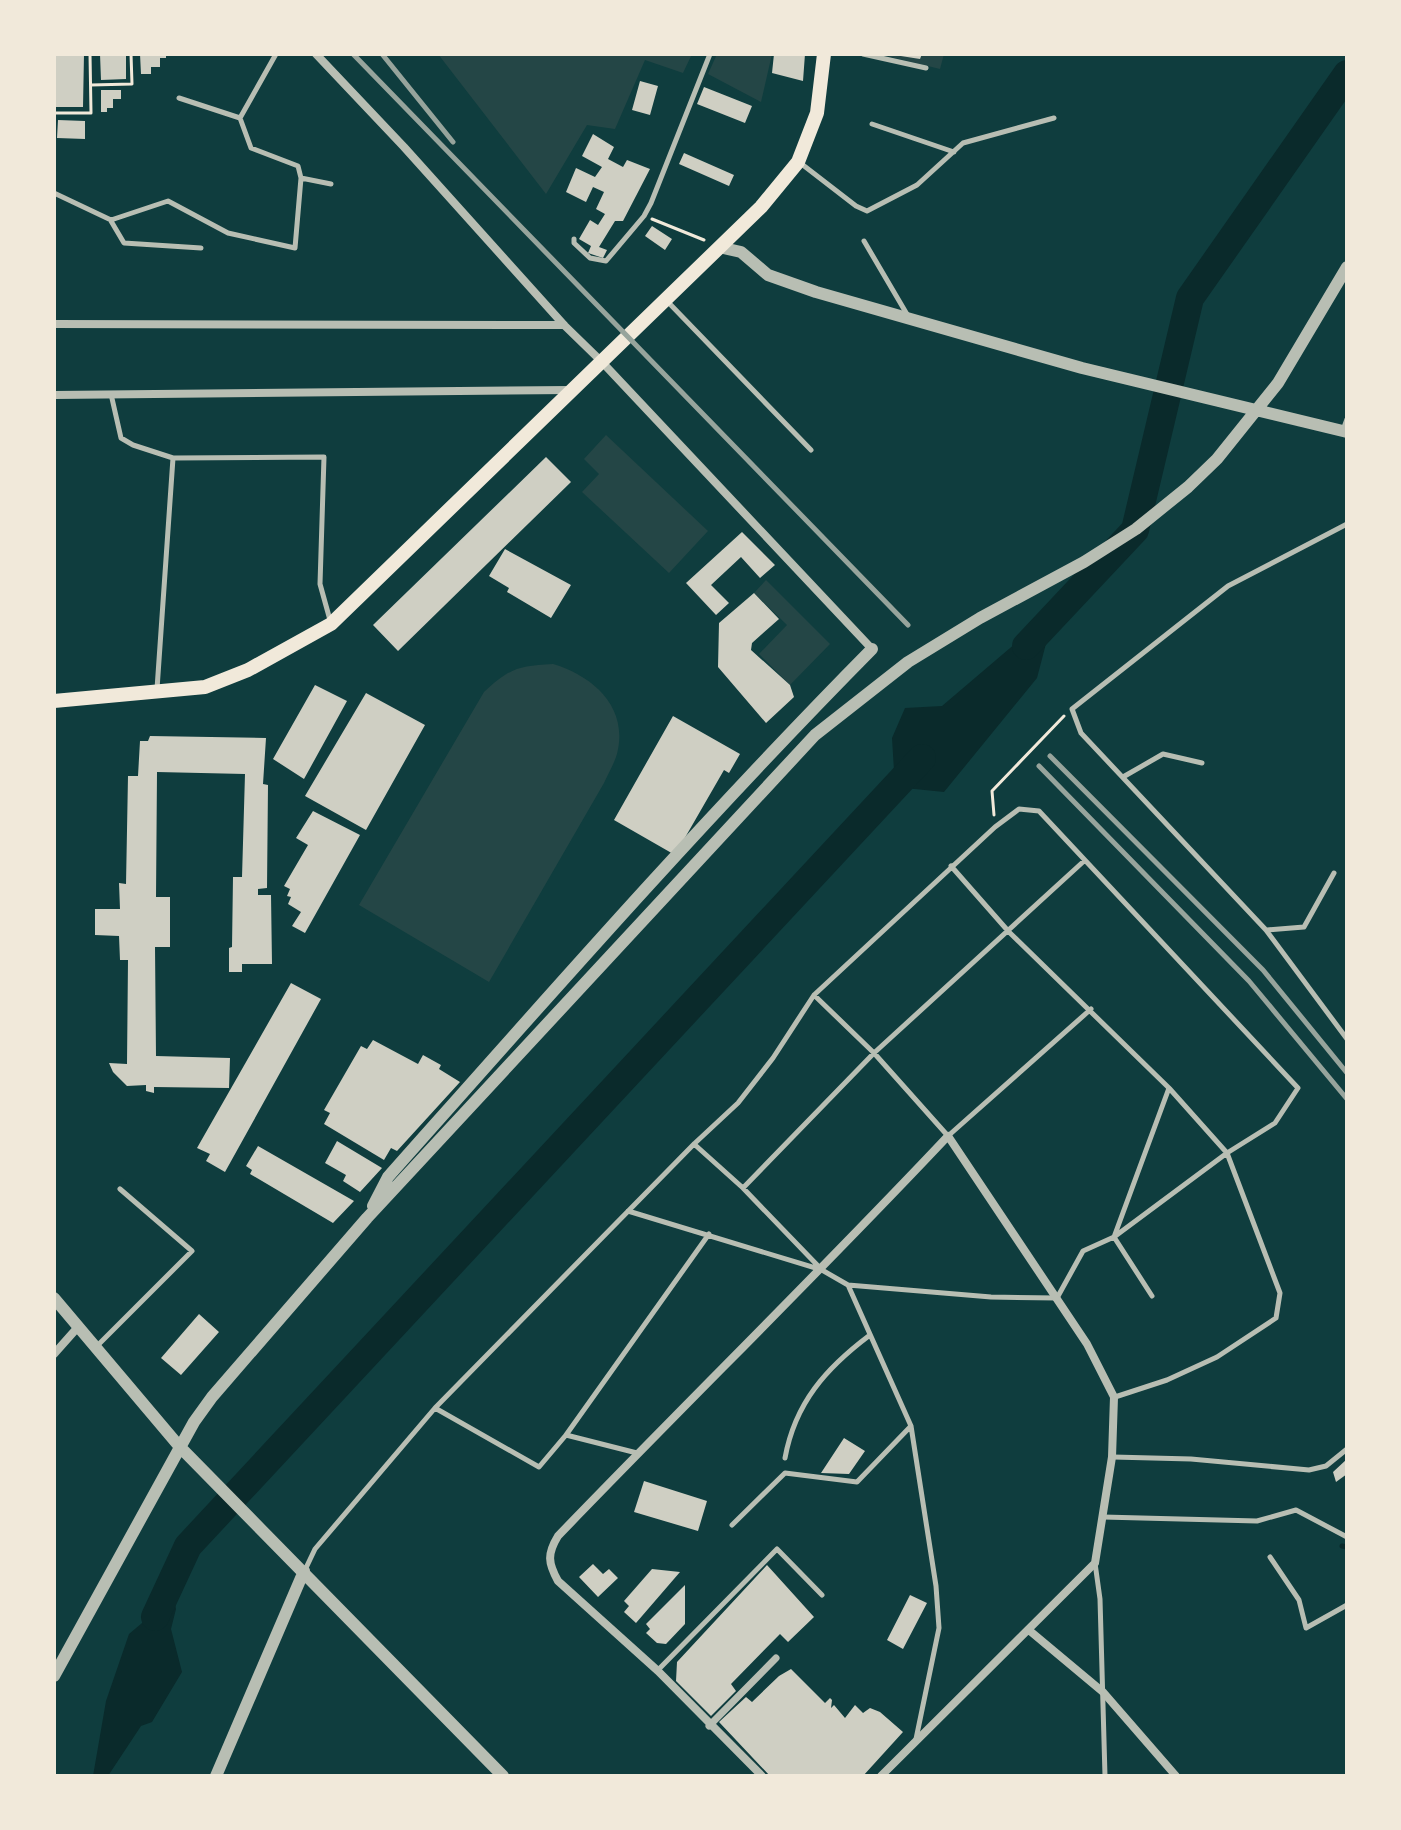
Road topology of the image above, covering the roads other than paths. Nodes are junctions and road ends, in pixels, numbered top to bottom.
1 (276, 54) edge
2 (316, 54) edge
3 (710, 54) edge
4 (824, 54) edge
5 (863, 54) edge
6 (926, 68) dead end
7 (179, 98) dead end
8 (240, 118) junction
9 (1054, 118) dead end
10 (872, 124) dead end
11 (954, 152) junction
12 (798, 162) junction
13 (301, 178) junction
14 (331, 184) dead end
15 (54, 193) edge
16 (111, 220) junction
17 (574, 239) dead end
18 (864, 241) dead end
19 (719, 247) junction
20 (201, 248) dead end
21 (1347, 267) edge
22 (659, 304) junction
23 (908, 316) junction
24 (54, 324) edge
25 (564, 325) junction
26 (601, 361) junction
27 (575, 390) junction
28 (111, 394) junction
29 (54, 395) edge
30 (1257, 411) junction
31 (1346, 427) edge
32 (811, 450) dead end
33 (173, 458) junction
34 (1347, 524) edge
35 (331, 624) junction
36 (872, 649) joint
37 (157, 690) junction
38 (54, 701) edge
39 (1202, 763) dead end
40 (1123, 777) junction
41 (1084, 861) junction
42 (951, 866) junction
43 (1334, 873) dead end
44 (1266, 930) junction
45 (1009, 932) junction
46 (814, 995) junction
47 (1091, 1009) junction
48 (1347, 1039) edge
49 (874, 1053) junction
50 (1169, 1088) junction
51 (948, 1136) junction
52 (694, 1144) junction
53 (1227, 1153) junction
54 (743, 1188) junction
55 (120, 1189) dead end
56 (628, 1211) junction
57 (367, 1218) junction
58 (709, 1234) junction
59 (1114, 1237) junction
60 (822, 1270) junction
61 (848, 1285) junction
62 (1152, 1296) dead end
63 (54, 1298) edge
64 (1057, 1298) junction
65 (78, 1327) junction
66 (870, 1335) junction
67 (95, 1348) junction
68 (54, 1354) edge
69 (1114, 1397) junction
70 (435, 1408) junction
71 (911, 1426) junction
72 (566, 1435) junction
73 (179, 1446) junction
74 (1347, 1449) edge
75 (637, 1453) junction
76 (1112, 1457) junction
77 (785, 1458) dead end
78 (1102, 1517) junction
79 (732, 1525) dead end
80 (1347, 1537) edge
81 (1270, 1557) dead end
82 (1095, 1563) junction
83 (304, 1571) junction
84 (822, 1595) dead end
85 (1347, 1605) edge
86 (1030, 1631) junction
87 (776, 1658) dead end
88 (658, 1671) junction
89 (54, 1676) edge
90 (1103, 1692) junction
91 (709, 1726) junction
92 (916, 1740) junction
93 (500, 1775) edge
94 (216, 1776) edge
95 (762, 1776) edge
96 (881, 1776) edge
97 (1105, 1776) edge
98 (1176, 1776) edge

1 - 8 lane
2 - 25 street
3 - 17 lane
4 - 12 main road
5 - 6 lane
7 - 8 lane
8 - 13 lane
9 - 11 lane
10 - 11 lane
11 - 12 lane
12 - 19 main road
13 - 14 lane
13 - 16 lane
15 - 16 lane
16 - 20 lane
18 - 23 lane
19 - 22 main road
19 - 23 street
21 - 30 street
22 - 26 main road
22 - 32 lane
23 - 30 street
24 - 25 street
25 - 26 street
26 - 27 main road
26 - 36 street
27 - 28 street
27 - 35 main road
28 - 29 street
28 - 33 lane
30 - 31 street
30 - 57 street
33 - 35 lane
33 - 37 lane
34 - 40 lane
35 - 37 main road
36 - 57 street
37 - 38 main road
39 - 40 lane
40 - 44 lane
41 - 42 lane
41 - 45 lane
41 - 53 lane
42 - 45 lane
42 - 46 lane
43 - 44 lane
44 - 48 lane
45 - 47 lane
45 - 49 lane
46 - 49 lane
46 - 52 lane
47 - 50 lane
47 - 51 lane
49 - 51 lane
49 - 54 lane
50 - 53 lane
50 - 59 lane
51 - 60 street
51 - 64 street
52 - 54 lane
52 - 56 lane
53 - 59 lane
53 - 69 lane
54 - 60 lane
55 - 67 lane
56 - 58 lane
56 - 70 lane
57 - 73 street
58 - 60 lane
58 - 72 lane
59 - 62 lane
59 - 64 lane
60 - 61 lane
60 - 75 street
61 - 64 lane
61 - 66 lane
63 - 65 street
64 - 69 street
65 - 67 street
65 - 68 street
66 - 71 lane
66 - 77 lane
67 - 73 street
69 - 76 street
70 - 72 lane
70 - 83 lane
71 - 79 lane
71 - 92 lane
72 - 75 lane
73 - 83 street
73 - 89 street
74 - 76 lane
75 - 88 street
76 - 78 street
78 - 80 lane
78 - 82 street
81 - 85 lane
82 - 86 street
82 - 90 lane
83 - 93 street
83 - 94 street
84 - 88 lane
86 - 90 street
86 - 92 street
87 - 91 street
88 - 91 street
90 - 97 lane
90 - 98 street
91 - 95 street
92 - 96 street

